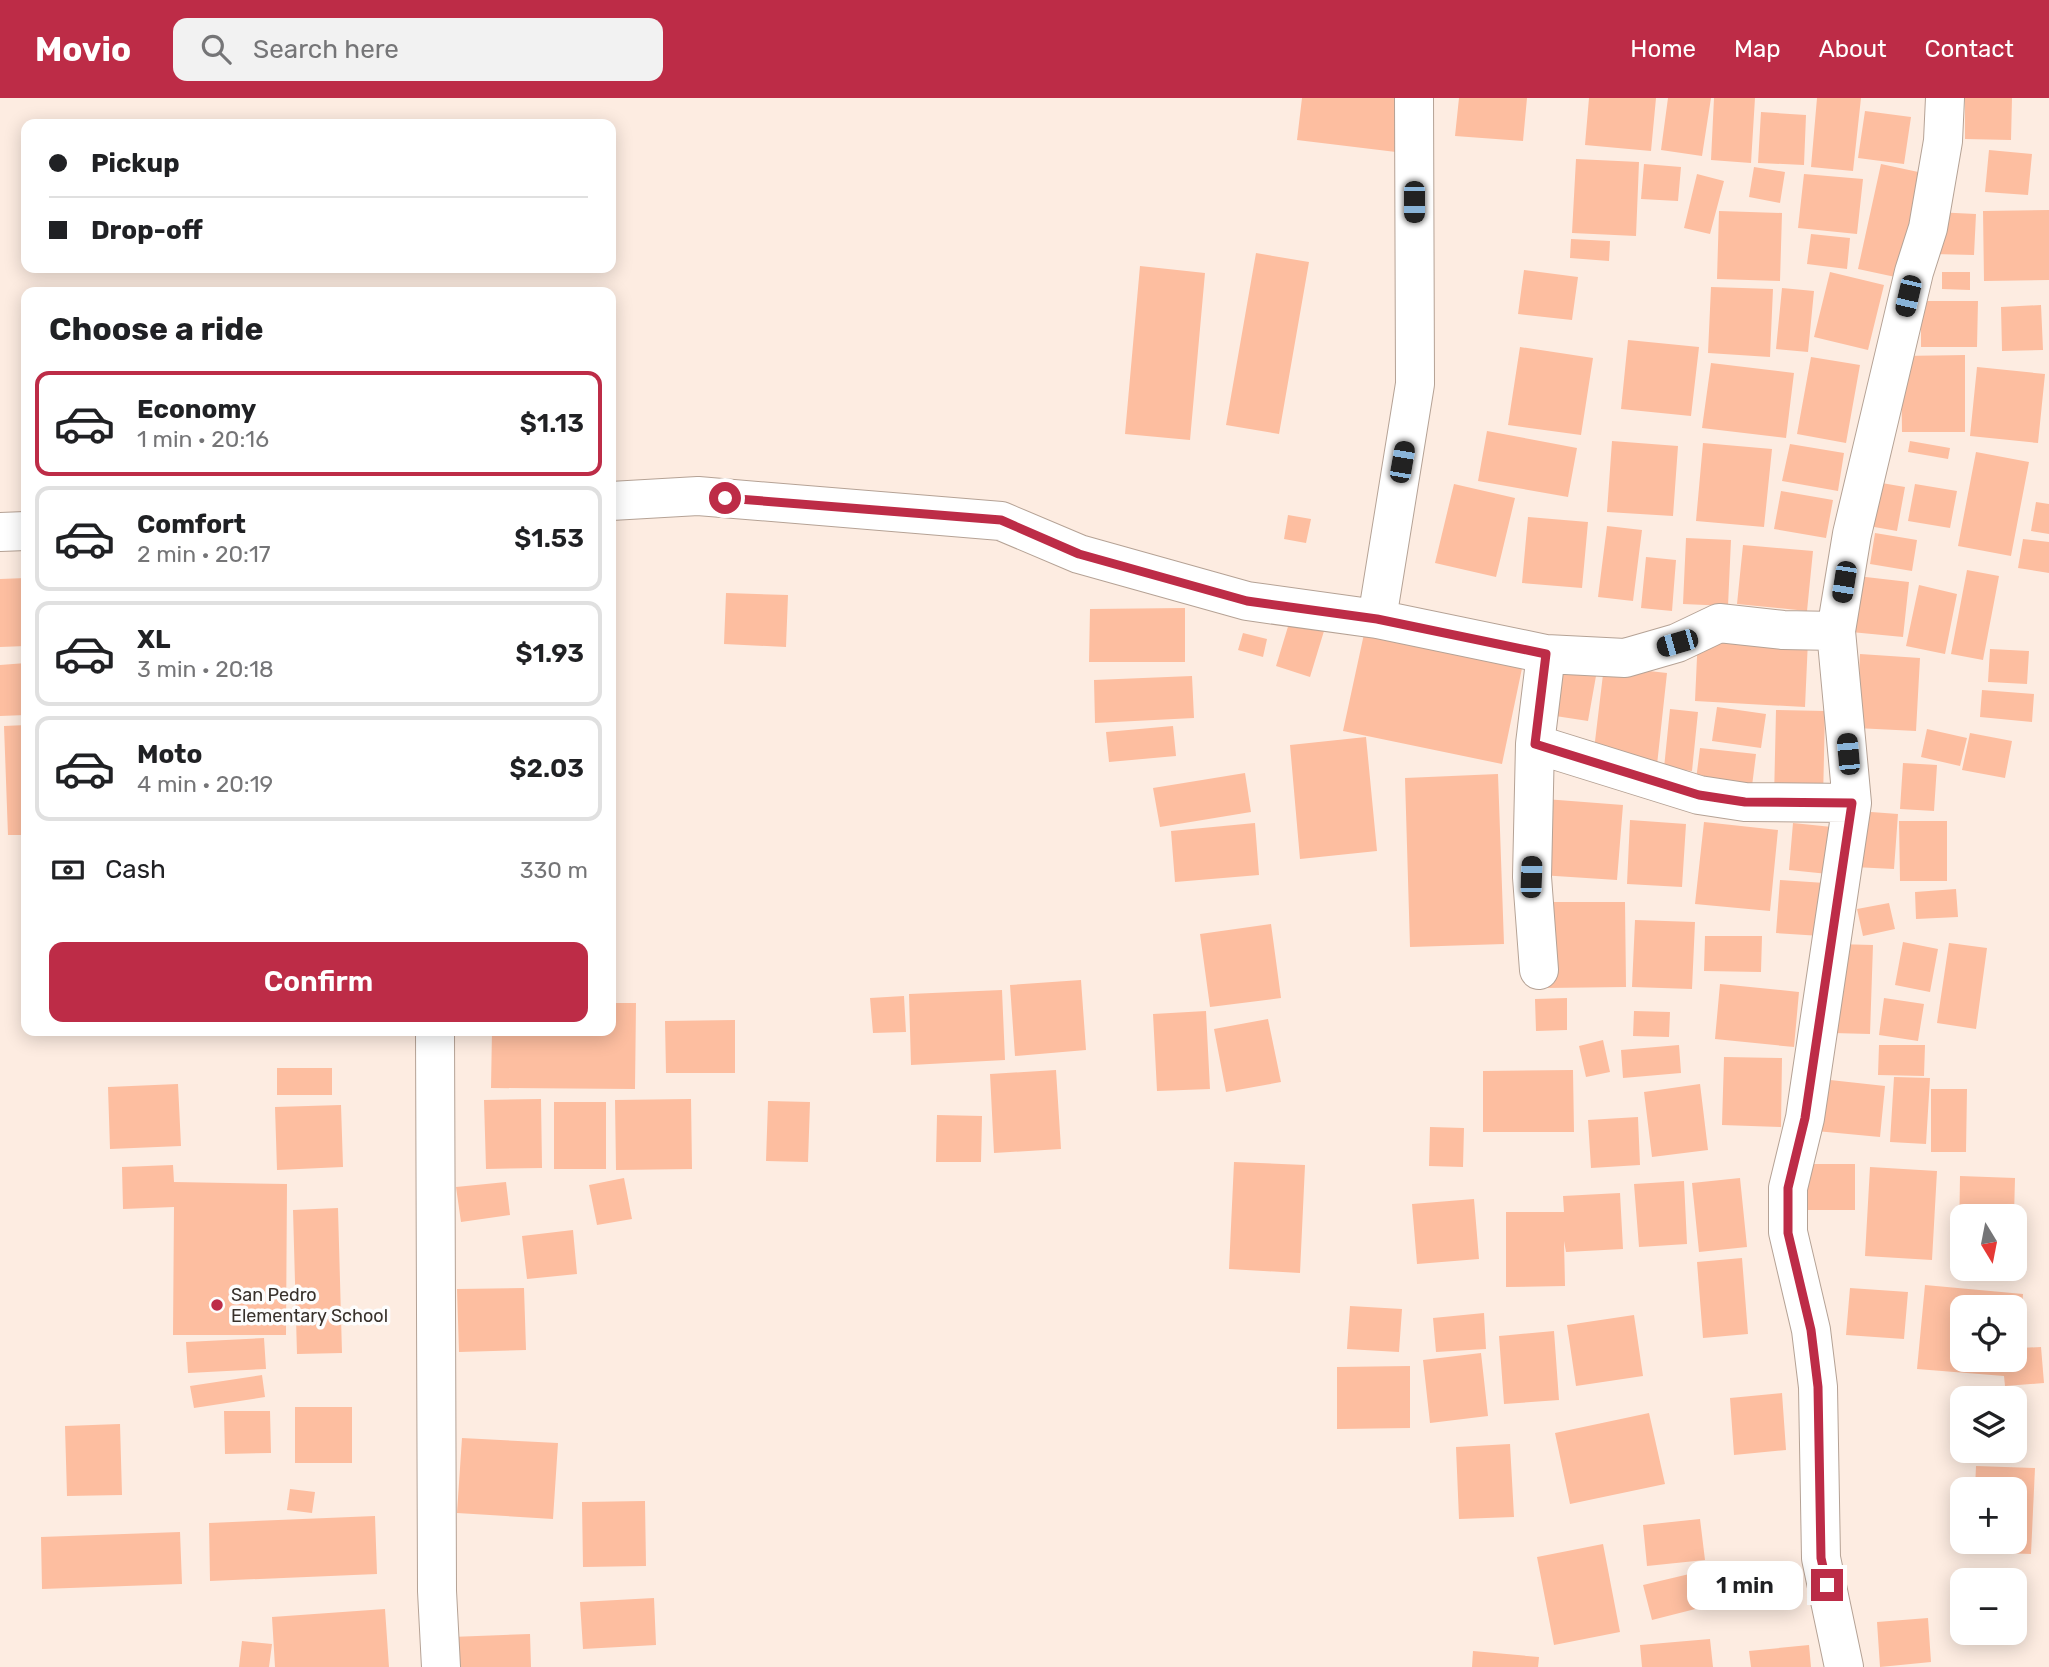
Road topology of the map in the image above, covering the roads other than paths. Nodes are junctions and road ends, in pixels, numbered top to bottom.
1 (1414, 98) edge
2 (1945, 98) edge
3 (616, 501) edge
4 (21, 531) edge
5 (0, 532) edge
6 (1377, 619) junction
7 (1836, 631) junction
8 (1546, 654) junction
9 (1535, 744) junction
10 (1852, 803) junction
11 (1539, 970) dead end
12 (435, 1036) edge
13 (441, 1667) edge
14 (1844, 1667) edge

1 - 6 street
2 - 7 street
3 - 6 street
4 - 5 street
6 - 8 street
7 - 8 street
7 - 10 street
8 - 9 street
9 - 10 street
9 - 11 street
10 - 14 street
12 - 13 street

